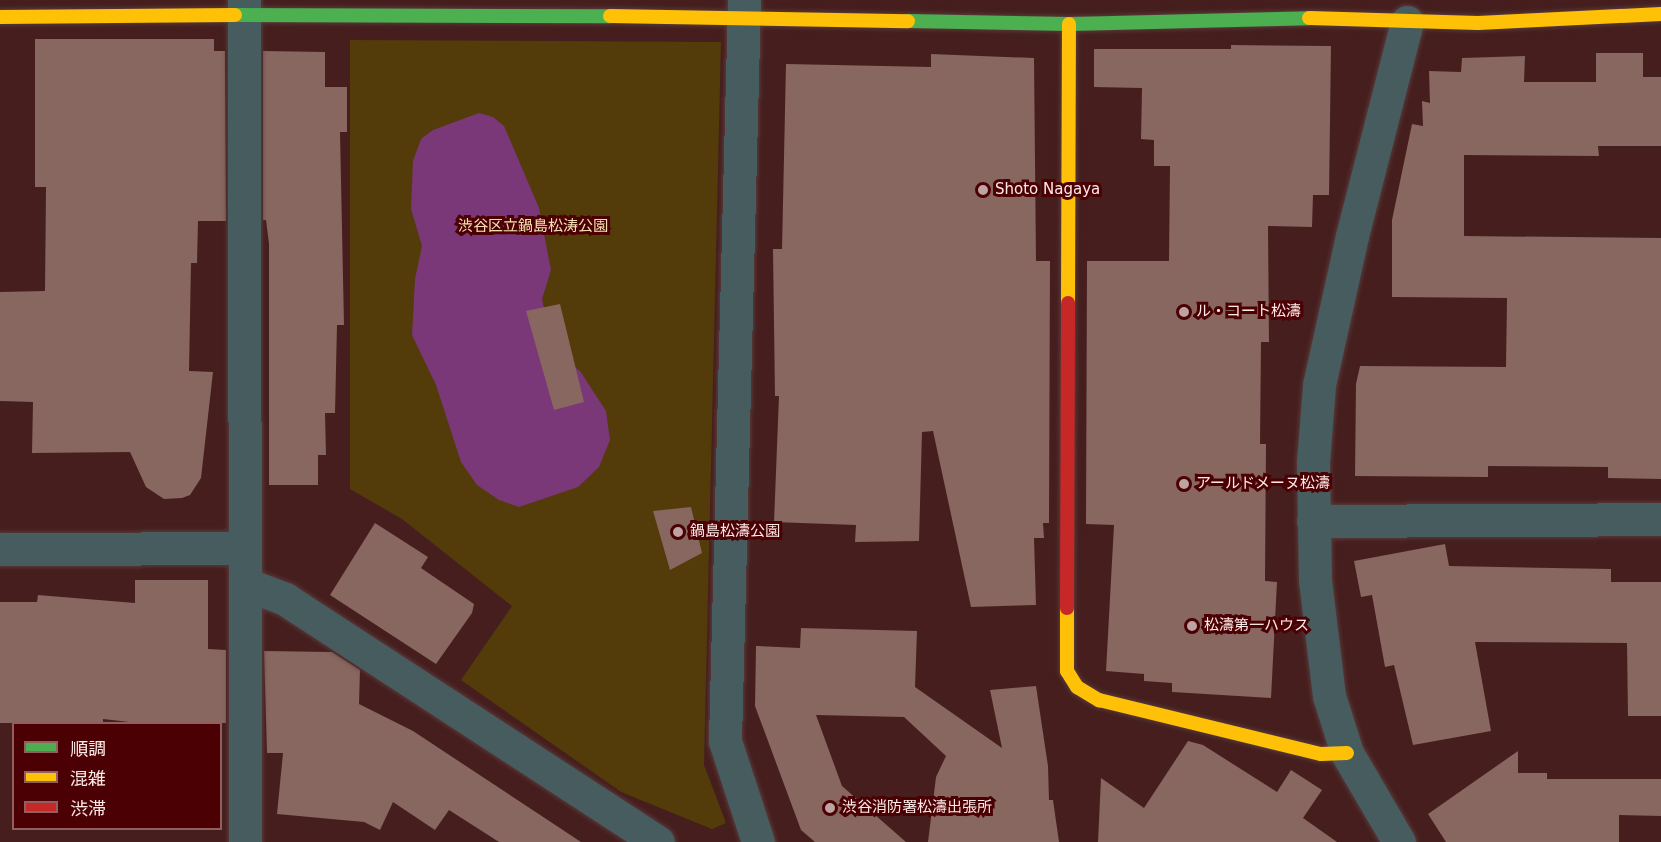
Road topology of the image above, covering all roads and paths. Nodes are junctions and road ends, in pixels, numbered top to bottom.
1 (468, 7) edge
2 (244, 8) edge
3 (1611, 8) edge
4 (744, 9) edge
5 (1661, 14) edge
6 (0, 17) edge
7 (1407, 21) junction
8 (1069, 24) junction
9 (1661, 519) edge
10 (1313, 521) junction
11 (245, 548) junction
12 (0, 549) edge
13 (246, 584) junction
14 (1347, 753) junction
15 (245, 842) edge
16 (658, 842) edge
17 (758, 842) edge
18 (1399, 842) edge

1 - 2 street
1 - 4 street
2 - 6 street
2 - 11 street
3 - 5 street
3 - 7 street
4 - 8 street
4 - 17 street
7 - 8 street
7 - 10 street
8 - 14 street
9 - 10 street
10 - 14 street
11 - 12 street
11 - 13 street
13 - 15 street
13 - 16 street
14 - 18 street

